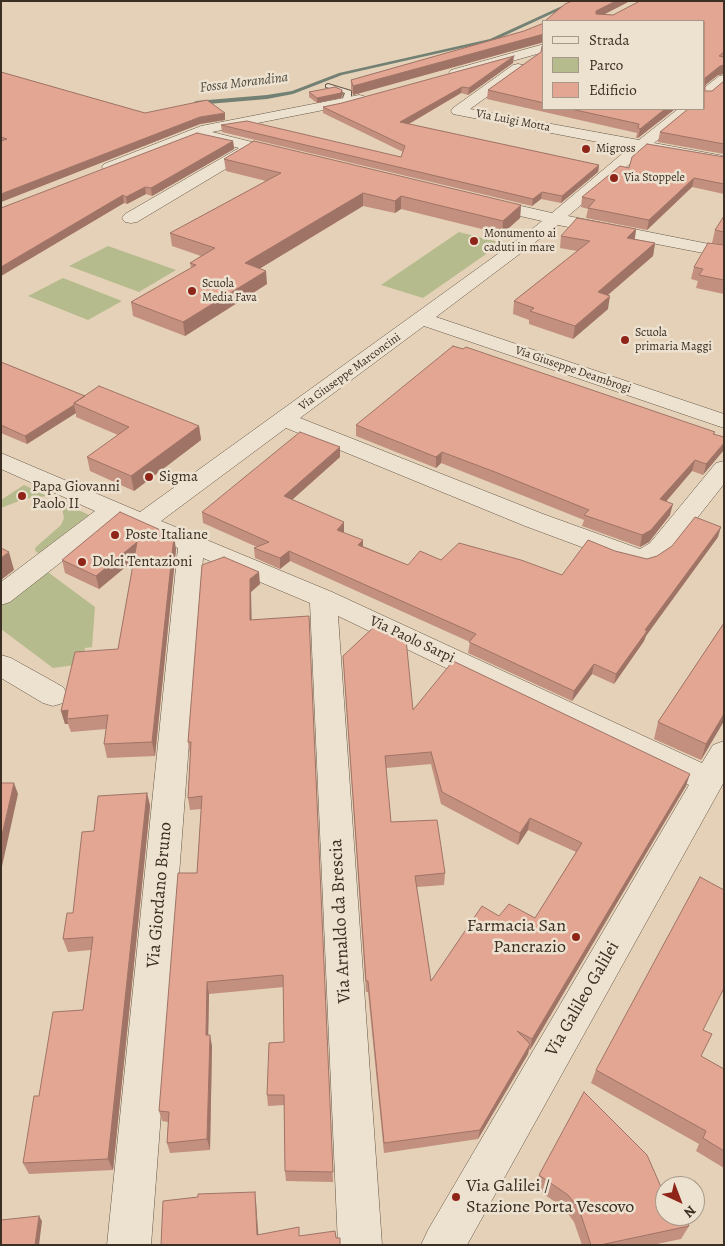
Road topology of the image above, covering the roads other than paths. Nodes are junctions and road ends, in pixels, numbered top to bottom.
1 (542, 49) edge
2 (542, 49) edge
3 (442, 77) edge
4 (724, 79) edge
5 (328, 86) edge
6 (705, 94) edge
7 (369, 96) edge
8 (351, 101) junction
9 (686, 110) edge
10 (195, 132) junction
11 (642, 145) junction
12 (253, 146) junction
13 (301, 158) edge
14 (724, 161) edge
15 (92, 174) edge
16 (473, 200) edge
17 (131, 218) dead end
18 (556, 220) junction
19 (724, 252) edge
20 (422, 319) junction
21 (286, 420) junction
22 (724, 421) edge
23 (11, 464) edge
24 (724, 468) edge
25 (1, 483) edge
26 (113, 509) junction
27 (143, 522) junction
28 (191, 544) junction
29 (1, 596) edge
30 (322, 598) junction
31 (1, 665) edge
32 (53, 695) dead end
33 (716, 766) edge
34 (129, 1245) edge
35 (360, 1245) edge
36 (443, 1245) edge

1 - 3 street
2 - 11 street, Via Luigi Motta
4 - 6 street
5 - 8 lane
7 - 8 street
8 - 10 street
9 - 11 street, Via Giuseppe Marconcini
10 - 12 street
10 - 15 street
11 - 14 street
11 - 18 street, Via Giuseppe Marconcini
12 - 13 street
12 - 17 street
16 - 18 street
18 - 19 street
18 - 20 street, Via Giuseppe Marconcini
20 - 21 street, Via Giuseppe Marconcini
20 - 22 street, Via Giuseppe Deambrogi
21 - 24 street
21 - 27 street, Via Giuseppe Marconcini
23 - 25 street
23 - 26 street, Via Paolo Sarpi
26 - 27 street, Via Paolo Sarpi
26 - 29 street
27 - 28 street, Via Paolo Sarpi
28 - 30 street, Via Paolo Sarpi
28 - 34 street, Via Giordano Bruno
30 - 33 street, Via Paolo Sarpi
30 - 35 street, Via Arnaldo da Brescia
31 - 32 street
33 - 36 street, Via Galileo Galilei

